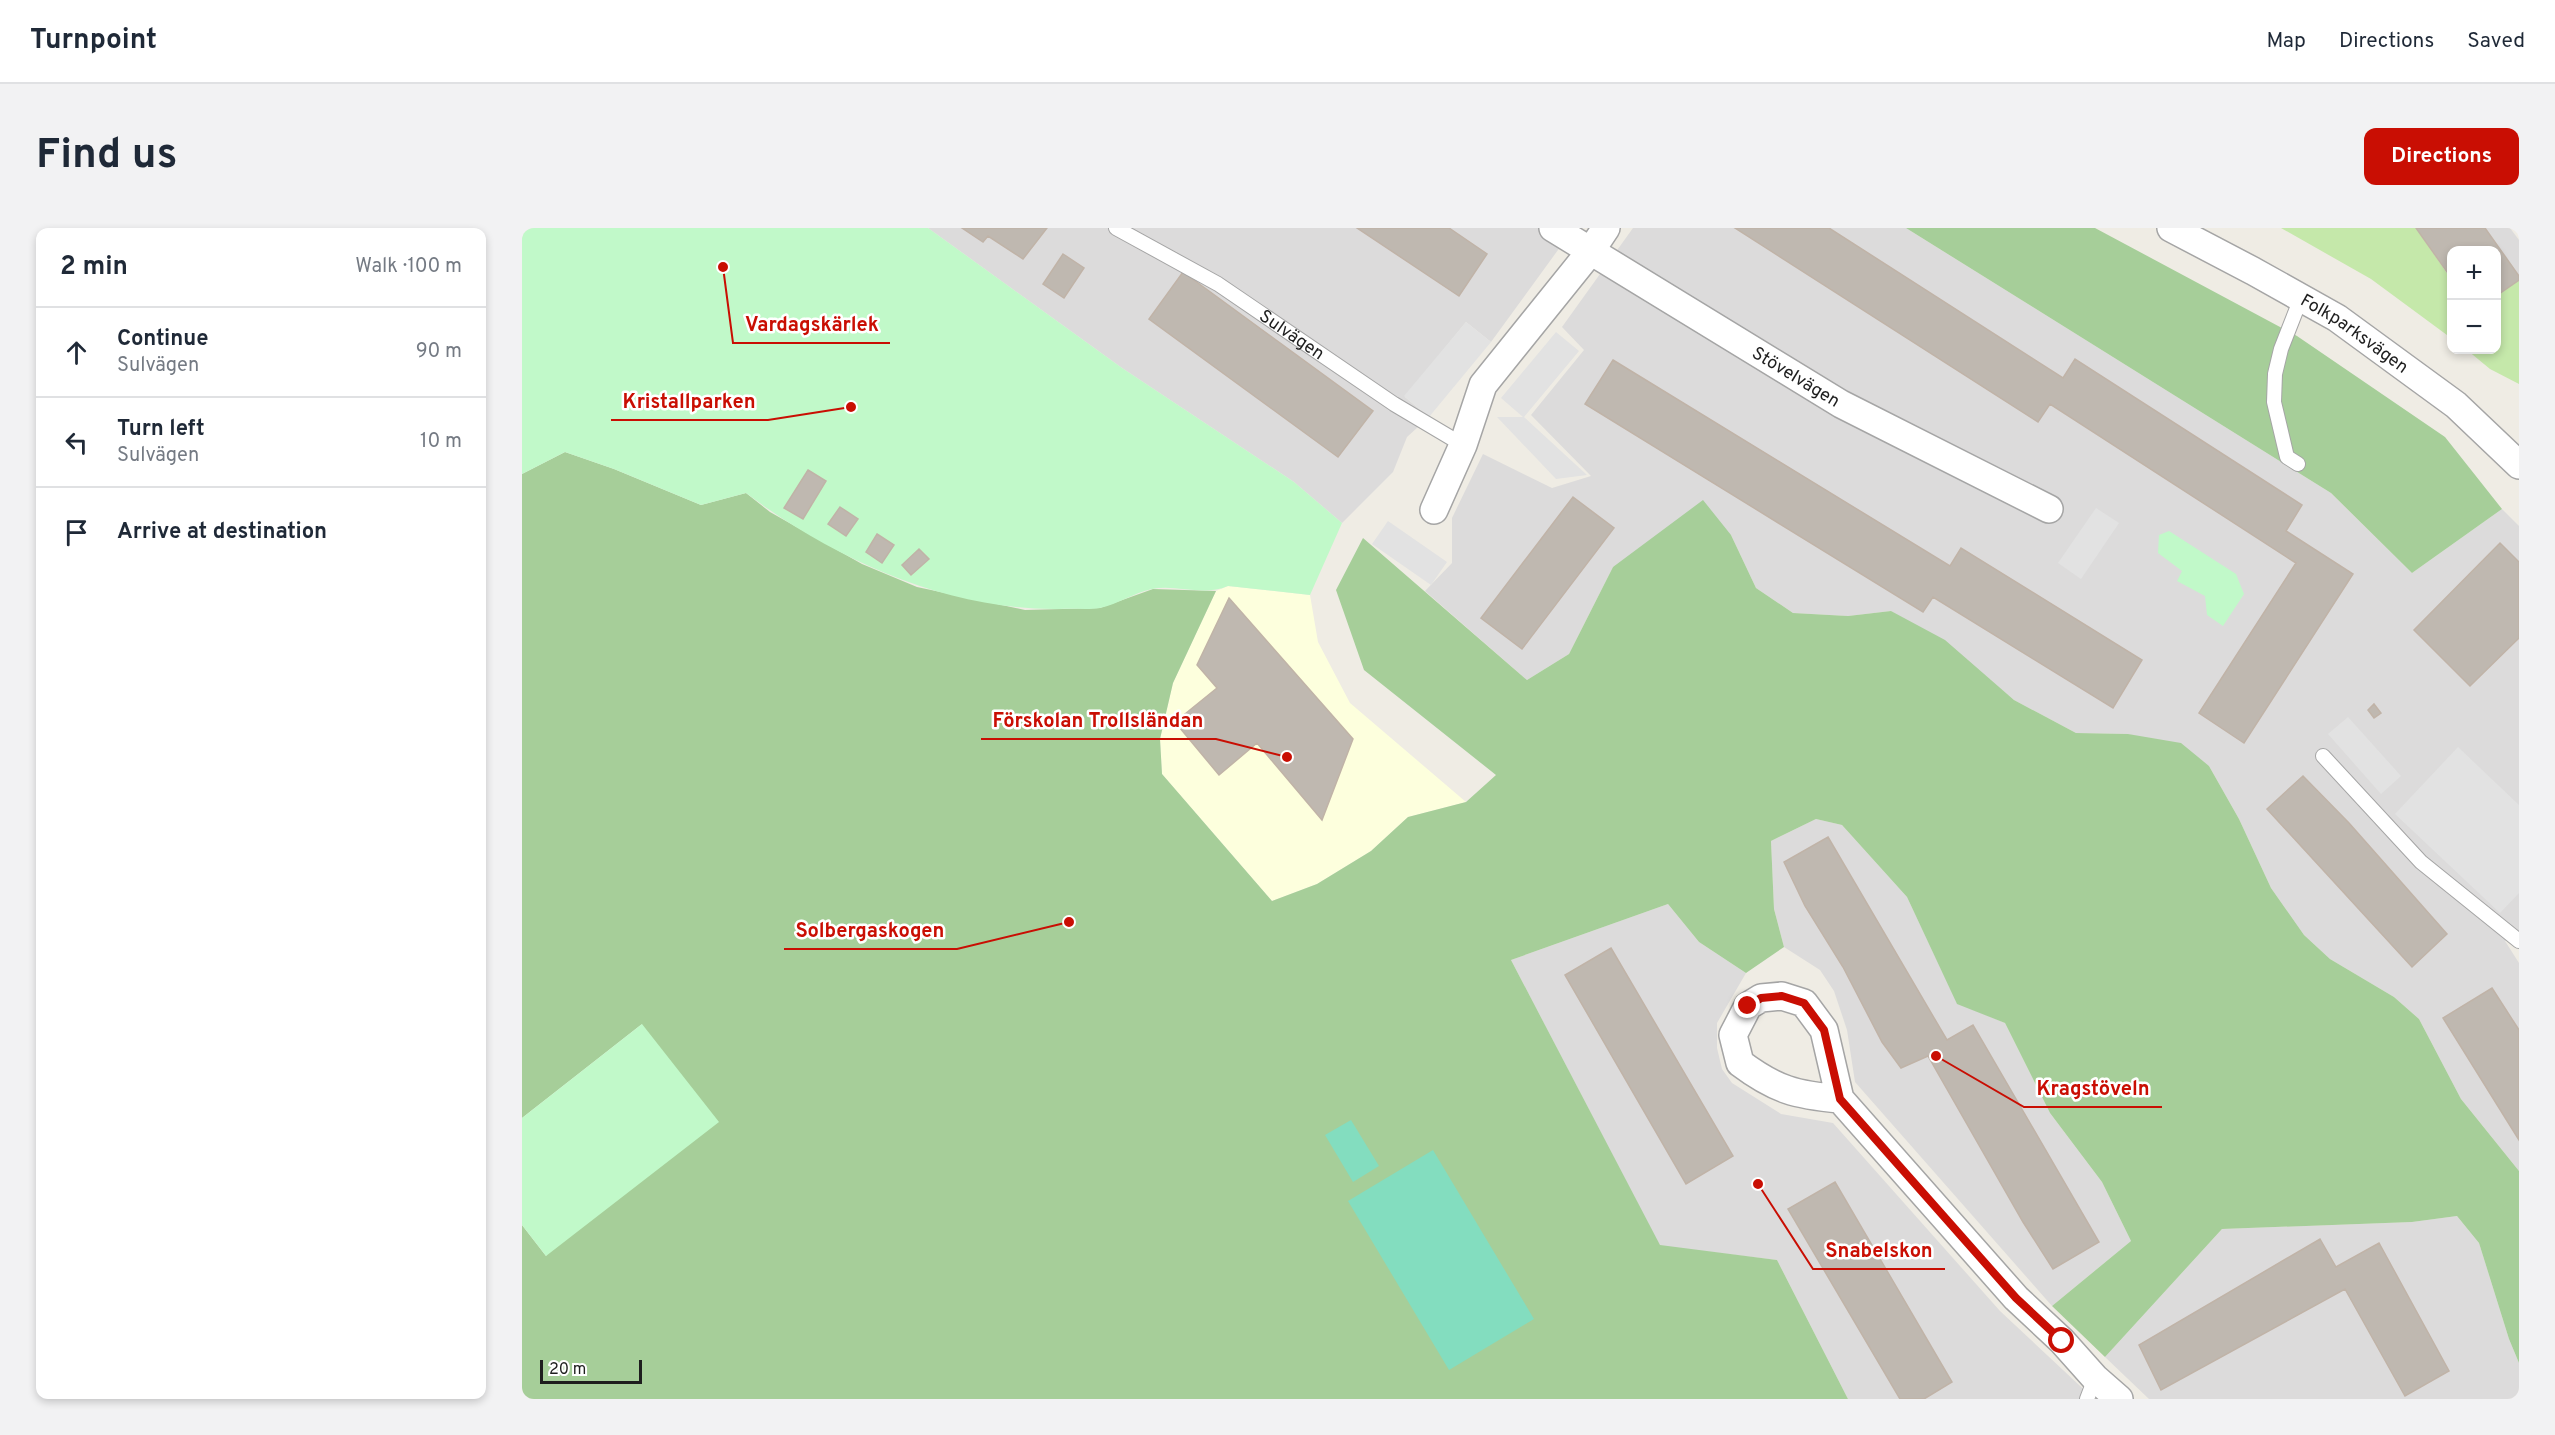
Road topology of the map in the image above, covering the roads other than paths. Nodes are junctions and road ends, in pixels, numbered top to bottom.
1 (1116, 228) edge
2 (1553, 228) edge
3 (1606, 228) edge
4 (2171, 228) edge
5 (1590, 252) junction
6 (2301, 298) junction
7 (1463, 445) junction
8 (2513, 450) edge
9 (2298, 464) dead end
10 (2049, 509) dead end
11 (1434, 510) dead end
12 (2323, 756) dead end
13 (2519, 941) edge
14 (1840, 1099) dead end
15 (2091, 1389) edge
16 (2119, 1399) edge

1 - 7 lane, Sulvägen
2 - 5 street, Stövelvägen
3 - 5 street
4 - 6 street, Folkparksvägen
5 - 7 street
5 - 10 street, Stövelvägen
6 - 8 street, Folkparksvägen
6 - 9 lane
7 - 11 street
12 - 13 lane
14 - 15 street
15 - 16 street

